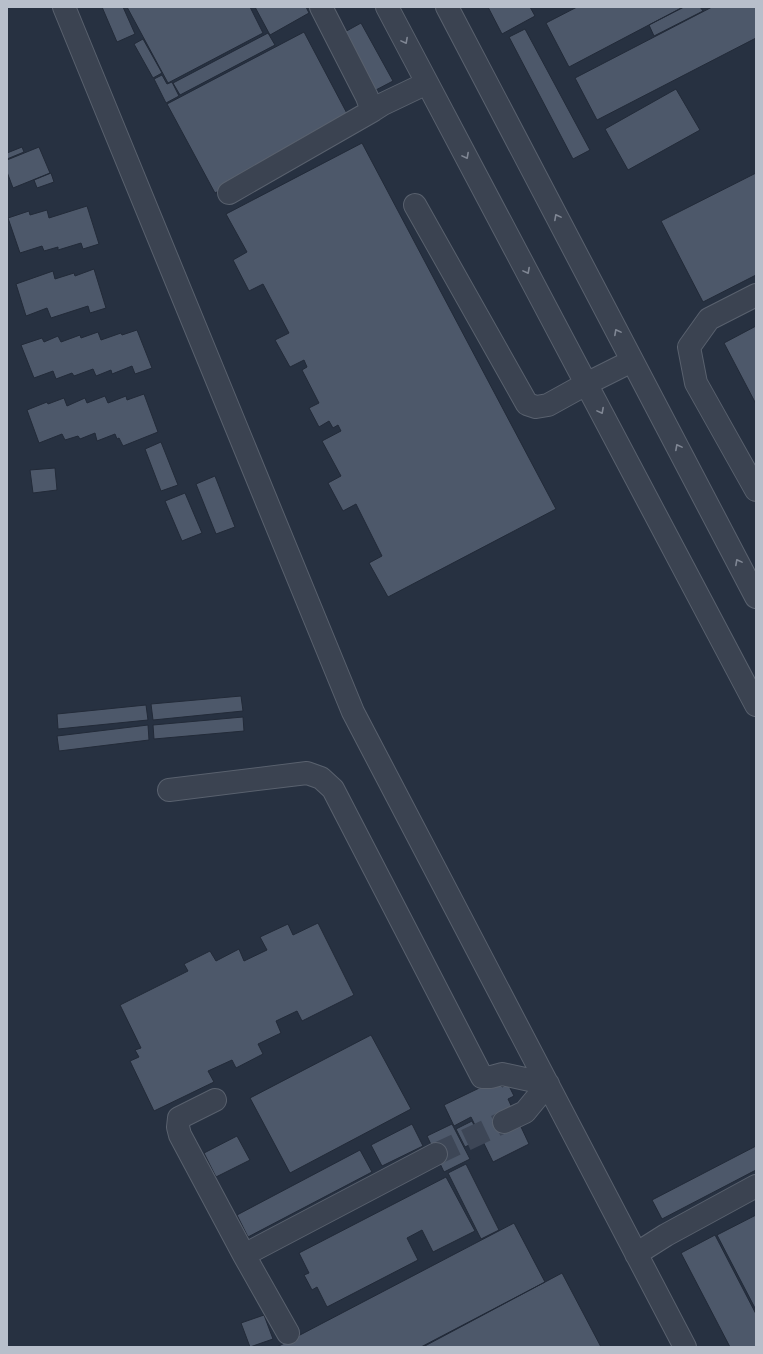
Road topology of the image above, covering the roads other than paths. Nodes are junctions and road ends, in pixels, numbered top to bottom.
1 (64, 7) edge
2 (321, 7) edge
3 (387, 7) edge
4 (447, 7) edge
5 (427, 83) junction
6 (372, 111) junction
7 (229, 193) dead end
8 (415, 205) dead end
9 (756, 295) edge
10 (632, 361) junction
11 (586, 384) junction
12 (756, 490) edge
13 (756, 597) edge
14 (756, 704) edge
15 (169, 790) dead end
16 (548, 1084) junction
17 (215, 1100) dead end
18 (504, 1122) tunnel mouth
19 (436, 1154) tunnel mouth
20 (756, 1186) edge
21 (636, 1254) junction
22 (244, 1255) junction
23 (288, 1334) dead end
24 (685, 1347) edge

1 - 16 street
2 - 6 street
3 -> 5 street
10 -> 4 street
5 - 6 street
5 -> 11 street
6 - 7 street
8 - 11 street
9 - 12 street
10 - 11 street
13 -> 10 street
11 -> 14 street
15 - 16 street
16 - 18 street
16 - 21 street
17 - 22 street
19 - 22 street
20 - 21 street
21 - 24 street
22 - 23 street

